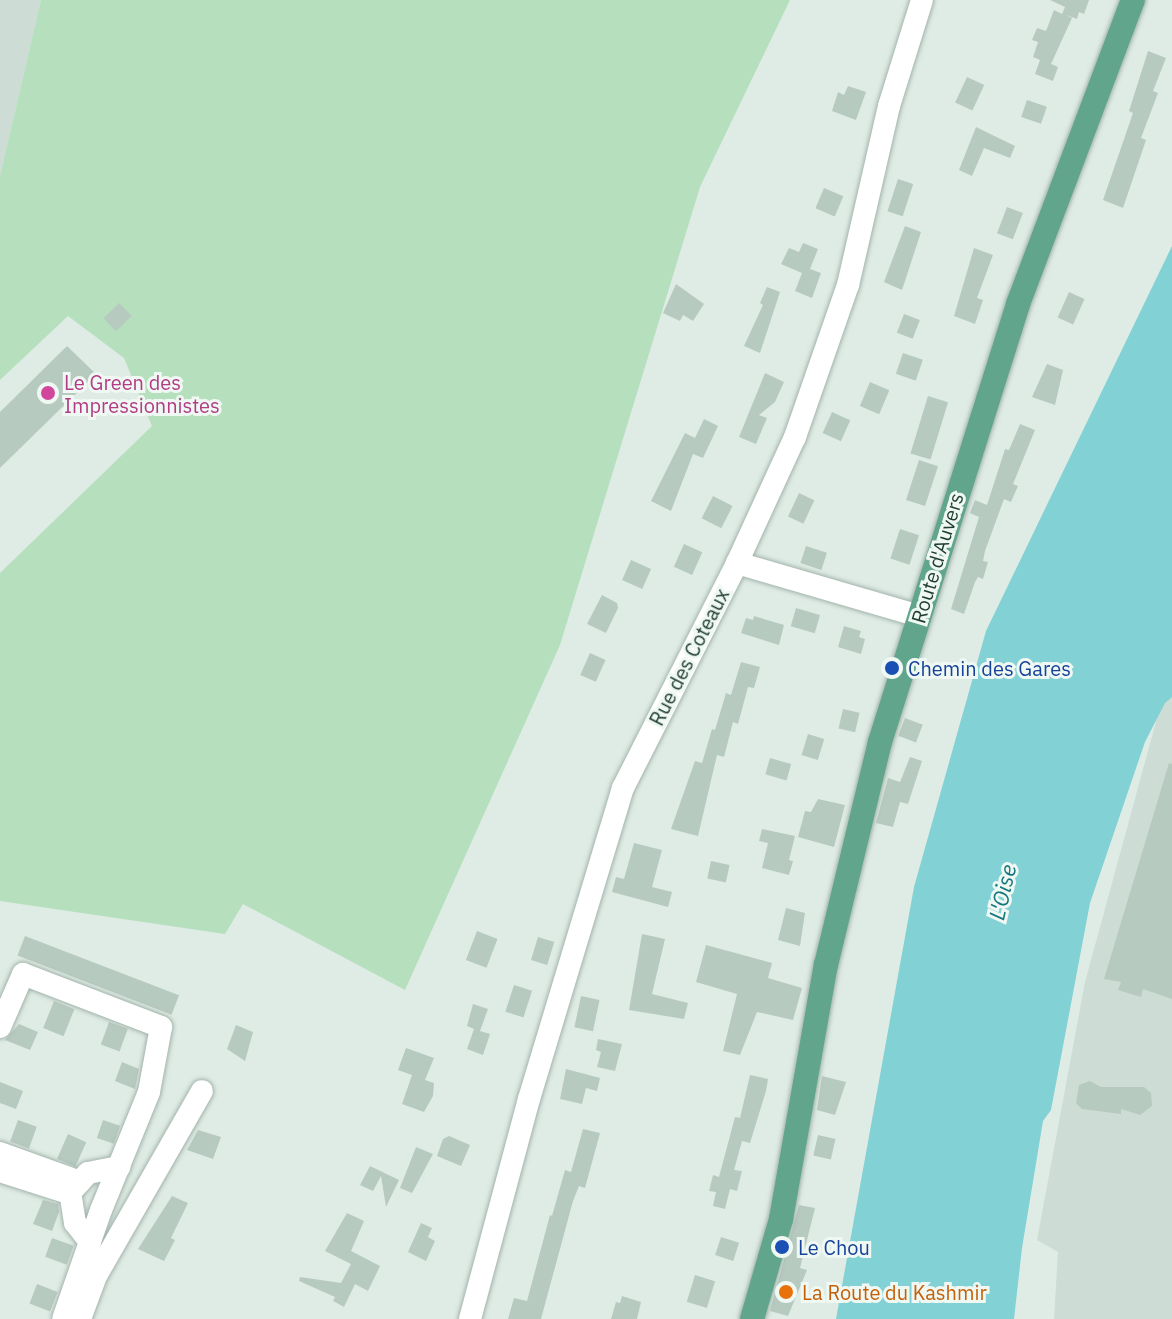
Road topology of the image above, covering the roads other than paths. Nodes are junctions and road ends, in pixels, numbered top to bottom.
1 (922, 0) edge
2 (1133, 0) edge
3 (737, 563) junction
4 (919, 616) junction
5 (0, 1027) edge
6 (202, 1091) dead end
7 (0, 1153) edge
8 (119, 1167) junction
9 (0, 1171) edge
10 (75, 1188) junction
11 (90, 1242) junction
12 (63, 1319) edge
13 (80, 1319) edge
14 (470, 1319) edge
15 (752, 1319) edge

1 - 3 street, Rue des Coteaux
2 - 4 main road, Route d'Auvers
3 - 4 street
3 - 14 street, Rue des Coteaux
4 - 15 main road, Route d'Auvers
5 - 8 street
6 - 13 street
7 - 10 street
8 - 10 street
8 - 11 street
9 - 10 street
10 - 11 street
11 - 12 street

